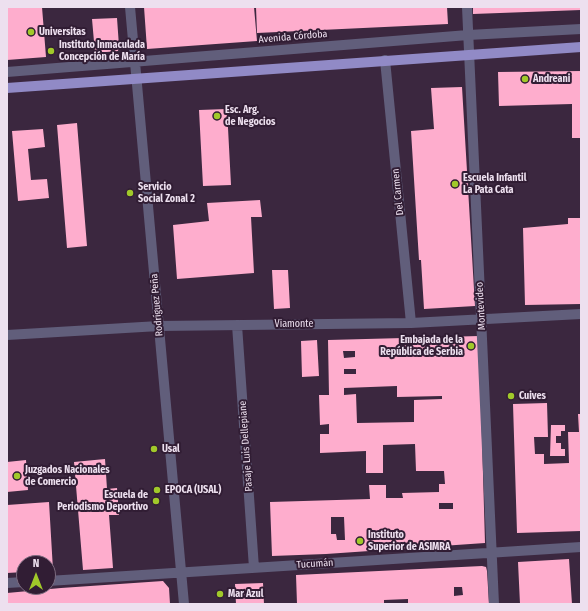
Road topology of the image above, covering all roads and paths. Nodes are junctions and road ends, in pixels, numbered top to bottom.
1 (130, 7) edge
2 (467, 7) edge
3 (581, 29) edge
4 (468, 35) junction
5 (581, 47) edge
6 (469, 54) junction
7 (385, 60) junction
8 (134, 62) junction
9 (7, 72) edge
10 (136, 79) junction
11 (7, 88) edge
12 (581, 314) edge
13 (481, 320) junction
14 (237, 324) junction
15 (411, 324) junction
16 (159, 326) junction
17 (7, 335) edge
18 (581, 547) edge
19 (492, 553) junction
20 (254, 568) junction
21 (182, 572) junction
22 (56, 580) edge
23 (184, 604) edge
24 (494, 604) edge

1 - 8 street, Rodríguez Peña
2 - 4 street, Montevideo
3 - 4 street, Avenida Córdoba
4 - 6 street, Montevideo
4 - 8 street, Avenida Córdoba
5 - 6 main road
6 - 7 main road
6 - 13 street, Montevideo
7 - 10 main road
7 - 15 street, Del Carmen
8 - 9 street, Avenida Córdoba
8 - 10 street, Rodríguez Peña
10 - 11 main road
10 - 16 street, Rodríguez Peña
12 - 13 street, Viamonte
13 - 15 street, Viamonte
13 - 19 street, Montevideo
14 - 15 street, Viamonte
14 - 16 street, Viamonte
14 - 20 street, Pasaje Luis Dellepiane
16 - 17 street, Viamonte
16 - 21 street, Rodríguez Peña
18 - 19 street, Tucumán
19 - 20 street, Tucumán
19 - 24 street, Montevideo
20 - 21 street, Tucumán
21 - 22 street, Tucumán
21 - 23 street, Rodríguez Peña

